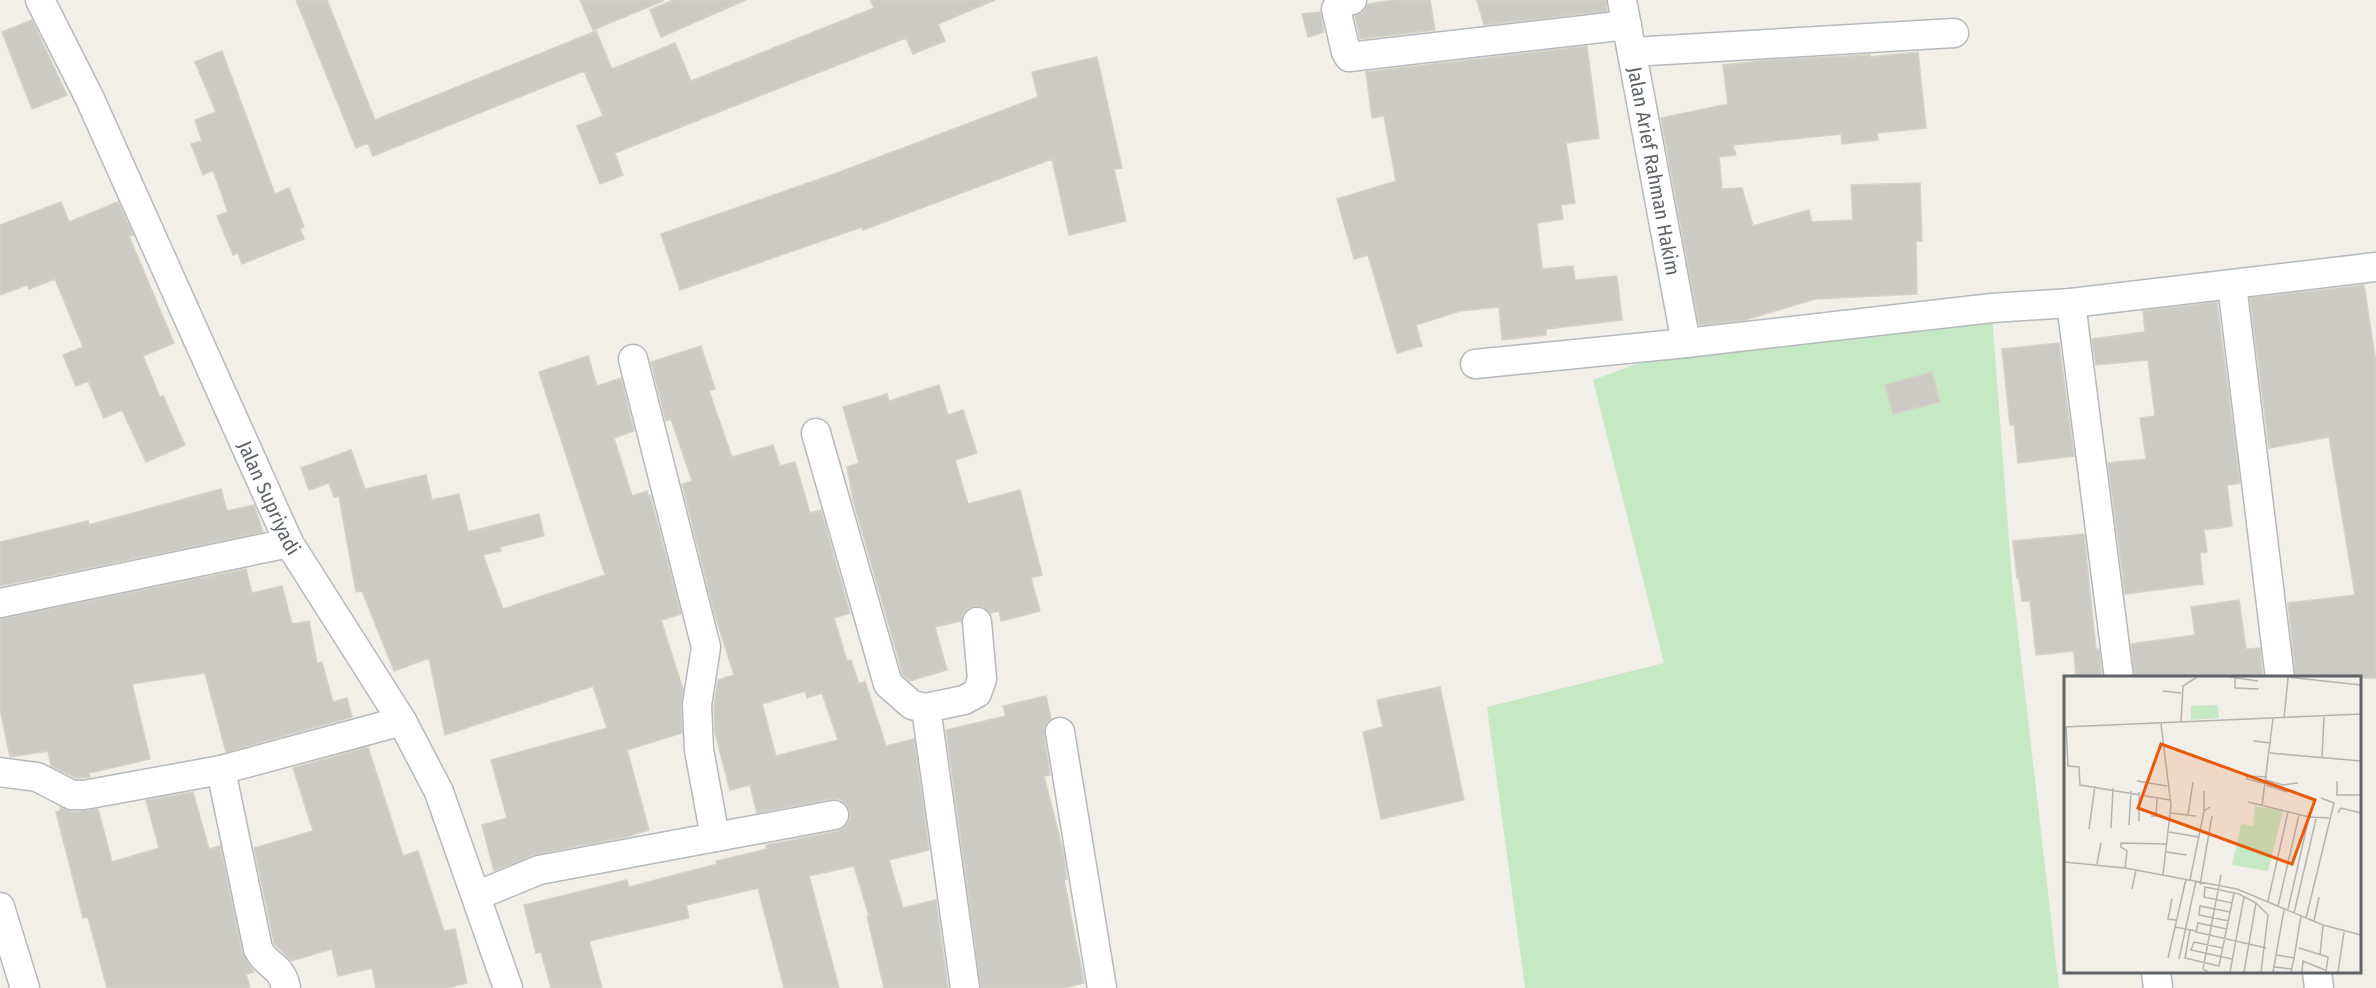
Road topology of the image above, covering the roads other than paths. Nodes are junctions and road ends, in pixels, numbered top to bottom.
1 (40, 0) edge
2 (1352, 0) edge
3 (1626, 21) edge
4 (1954, 33) dead end
5 (2376, 267) edge
6 (2232, 285) junction
7 (2071, 303) junction
8 (1686, 343) junction
9 (633, 359) dead end
10 (1475, 364) dead end
11 (816, 433) dead end
12 (289, 543) junction
13 (0, 603) edge
14 (977, 622) dead end
15 (2119, 676) edge
16 (2280, 676) edge
17 (926, 708) junction
18 (402, 721) junction
19 (1060, 732) dead end
20 (221, 770) junction
21 (0, 772) edge
22 (834, 815) dead end
23 (715, 837) junction
24 (476, 896) junction
25 (0, 907) edge
26 (2156, 973) edge
27 (2317, 973) edge
28 (25, 988) edge
29 (286, 988) edge
30 (508, 988) edge
31 (965, 988) edge
32 (1102, 988) edge
33 (2158, 988) edge
34 (2319, 988) edge

1 - 12 street, Jalan Supriyadi
2 - 3 street
3 - 4 street
3 - 8 street, Jalan Arief Rahman Hakim
5 - 6 street
6 - 7 street
6 - 16 street
7 - 8 street
7 - 15 street
8 - 10 street
9 - 23 street
11 - 17 street
12 - 13 street
12 - 18 street, Jalan Supriyadi
14 - 17 street
17 - 31 street
18 - 20 street
18 - 24 street, Jalan Supriyadi
19 - 32 street
20 - 21 street
20 - 29 street
22 - 23 street
23 - 24 street
24 - 30 street, Jalan Supriyadi
25 - 28 street
26 - 33 street
27 - 34 street

